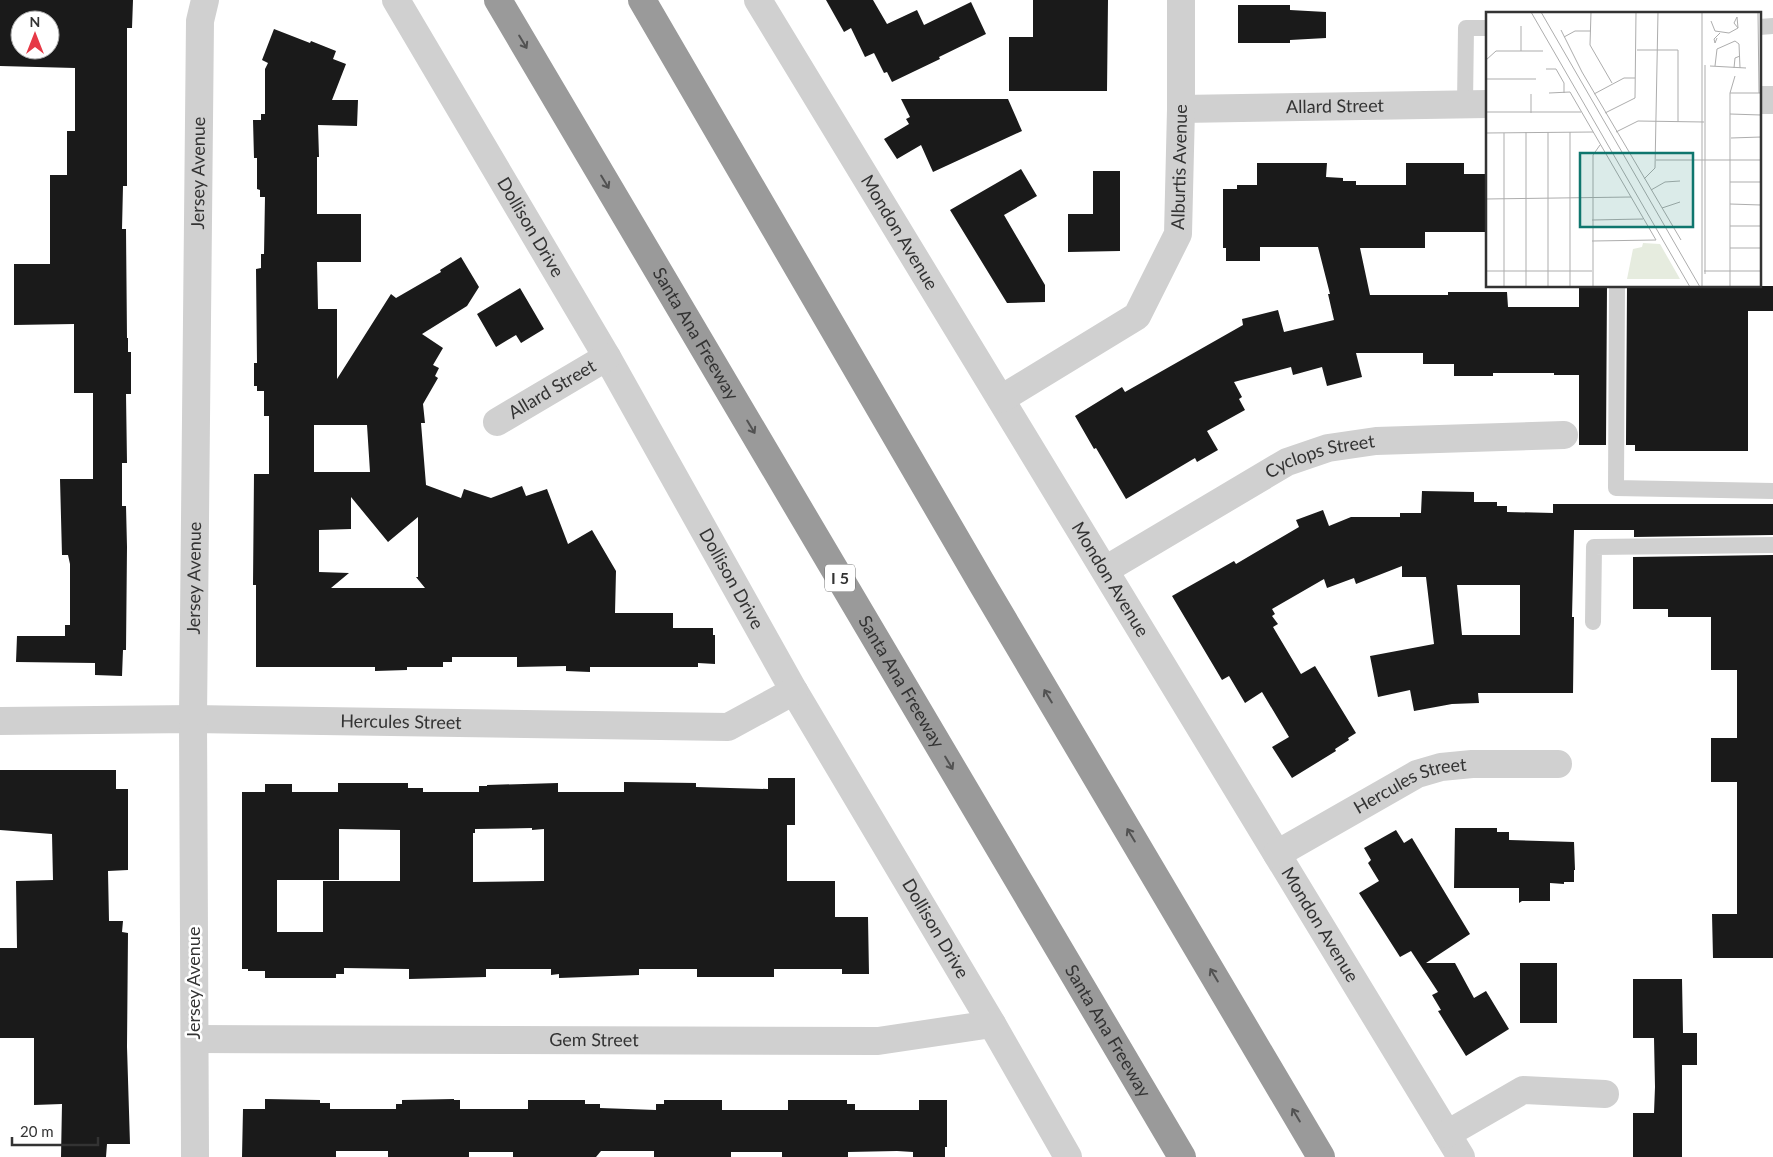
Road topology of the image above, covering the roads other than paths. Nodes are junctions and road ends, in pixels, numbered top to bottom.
1 (205, 0) edge
2 (396, 0) edge
3 (498, 0) edge
4 (642, 0) edge
5 (758, 0) edge
6 (1181, 0) edge
7 (1773, 26) edge
8 (1760, 27) edge
9 (1486, 28) edge
10 (1760, 100) edge
11 (1773, 100) edge
12 (1476, 104) edge
13 (1182, 109) junction
14 (1617, 288) edge
15 (607, 357) junction
16 (1001, 400) junction
17 (497, 422) dead end
18 (1564, 435) dead end
19 (1773, 491) edge
20 (1773, 545) edge
21 (1105, 570) junction
22 (1592, 622) dead end
23 (794, 691) junction
24 (193, 719) junction
25 (0, 721) edge
26 (1558, 764) dead end
27 (1277, 854) junction
28 (992, 1024) junction
29 (195, 1040) junction
30 (1605, 1094) dead end
31 (1454, 1146) edge
32 (195, 1157) edge
33 (1068, 1157) edge
34 (1182, 1157) edge
35 (1321, 1157) edge

1 - 24 street, Jersey Avenue
2 - 15 street, Dollison Drive
3 -> 34 highway, Santa Ana Freeway / I 5
35 -> 4 highway
5 - 16 street, Mondon Avenue
6 - 13 street, Alburtis Avenue
7 - 8 lane
9 - 12 lane
10 - 11 street
12 - 13 street, Allard Street
13 - 16 street, Alburtis Avenue
14 - 19 lane
15 - 17 street, Allard Street
15 - 23 street, Dollison Drive
16 - 21 street, Mondon Avenue
18 - 21 street, Cyclops Street
20 - 22 lane
21 - 27 street, Mondon Avenue
23 - 24 street, Hercules Street
23 - 28 street, Dollison Drive
24 - 25 street, Hercules Street
24 - 29 street, Jersey Avenue
26 - 27 street, Hercules Street
27 - 31 street, Mondon Avenue
28 - 29 street, Gem Street
28 - 33 street, Dollison Drive
29 - 32 street, Jersey Avenue
30 - 31 street

